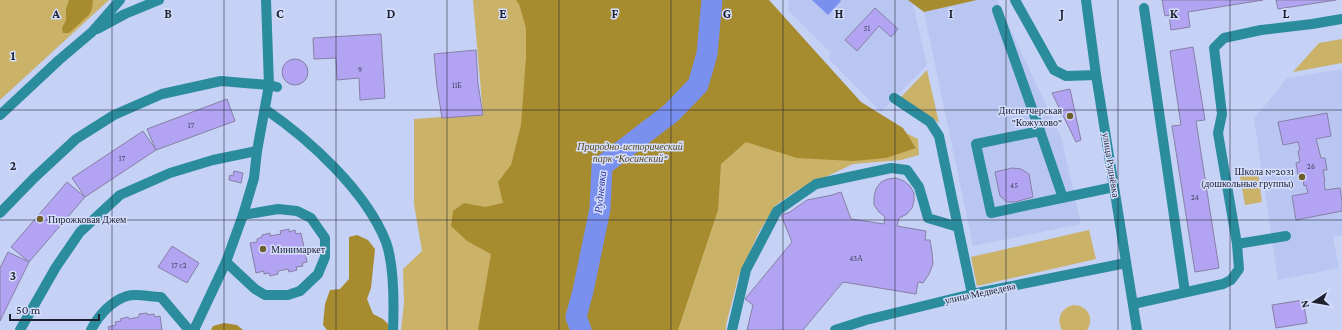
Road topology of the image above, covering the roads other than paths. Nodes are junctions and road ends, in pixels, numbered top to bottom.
1 (120, 0) edge
2 (159, 0) edge
3 (266, 0) edge
4 (1015, 0) edge
5 (1086, 0) edge
6 (1144, 8) dead end
7 (997, 10) dead end
8 (1342, 19) edge
9 (92, 32) junction
10 (1096, 75) junction
11 (273, 86) junction
12 (894, 98) dead end
13 (265, 109) junction
14 (0, 115) edge
15 (1040, 131) junction
16 (257, 151) junction
17 (1114, 187) junction
18 (1063, 198) junction
19 (0, 214) edge
20 (243, 215) junction
21 (958, 227) junction
22 (1286, 236) dead end
23 (1237, 244) junction
24 (226, 262) junction
25 (1126, 262) junction
26 (1185, 292) junction
27 (972, 294) junction
28 (1133, 304) junction
29 (20, 330) edge
30 (91, 330) edge
31 (189, 330) edge
32 (194, 330) edge
33 (393, 330) edge
34 (732, 330) edge
35 (835, 330) edge
36 (1137, 330) edge

1 - 9 street
2 - 9 street
3 - 11 street
4 - 10 street
5 - 10 street, улица Руднёвка
6 - 26 street
7 - 15 street
8 - 23 street
9 - 14 street
10 - 17 street, улица Руднёвка
11 - 13 street
11 - 19 street
12 - 21 street
13 - 16 street
13 - 33 street
15 - 18 street
15 - 18 street
16 - 20 street
16 - 29 street
17 - 18 street
17 - 25 street, улица Руднёвка
20 - 24 street
20 - 24 street
21 - 27 street
21 - 34 street
22 - 23 street
23 - 26 street
24 - 32 street
25 - 27 street, улица Медведева
25 - 28 street, улица Руднёвка
26 - 28 street
27 - 35 street, улица Медведева
28 - 36 street, улица Руднёвка
30 - 31 street

